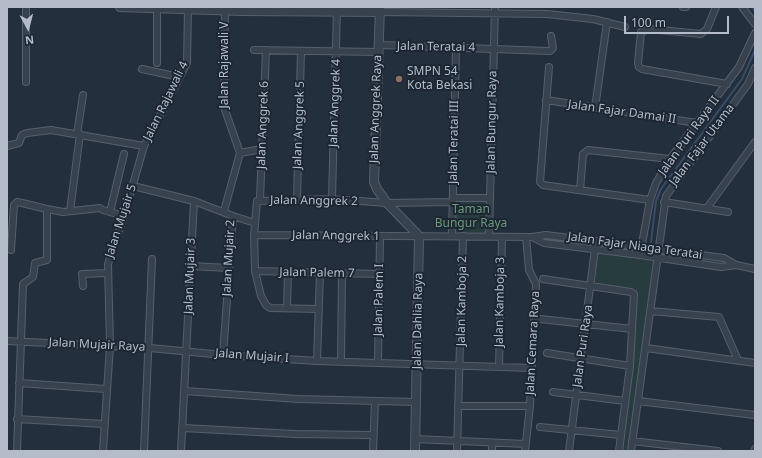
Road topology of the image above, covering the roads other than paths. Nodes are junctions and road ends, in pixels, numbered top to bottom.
1 (26, 7) edge
2 (120, 7) edge
3 (716, 7) edge
4 (742, 7) edge
5 (157, 8) junction
6 (208, 8) edge
7 (265, 8) edge
8 (188, 9) junction
9 (337, 9) edge
10 (380, 9) edge
11 (225, 10) junction
12 (423, 10) edge
13 (456, 10) edge
14 (495, 10) edge
15 (607, 22) junction
16 (755, 24) edge
17 (625, 27) dead end
18 (755, 33) edge
19 (552, 36) dead end
20 (456, 47) junction
21 (493, 48) junction
22 (378, 49) junction
23 (254, 50) dead end
24 (266, 50) junction
25 (301, 51) junction
26 (336, 52) junction
27 (156, 63) dead end
28 (549, 67) dead end
29 (755, 68) edge
30 (142, 69) dead end
31 (179, 77) junction
32 (26, 82) dead end
33 (727, 84) junction
34 (752, 84) edge
35 (83, 95) dead end
36 (546, 100) junction
37 (595, 108) junction
38 (697, 123) junction
39 (78, 134) junction
40 (755, 142) edge
41 (7, 146) edge
42 (144, 146) junction
43 (262, 149) junction
44 (242, 152) junction
45 (124, 154) dead end
46 (670, 159) junction
47 (133, 186) junction
48 (580, 190) junction
49 (490, 198) junction
50 (332, 199) junction
51 (260, 200) junction
52 (297, 200) junction
53 (452, 200) junction
54 (650, 200) junction
55 (194, 201) junction
56 (664, 202) junction
57 (387, 203) junction
58 (707, 208) junction
59 (47, 209) junction
60 (70, 211) junction
61 (224, 211) junction
62 (110, 212) junction
63 (728, 212) dead end
64 (124, 216) junction
65 (233, 216) junction
66 (255, 223) junction
67 (254, 235) junction
68 (419, 236) junction
69 (452, 236) junction
70 (463, 236) junction
71 (489, 236) junction
72 (502, 236) junction
73 (380, 237) junction
74 (529, 237) junction
75 (596, 241) junction
76 (644, 247) junction
77 (594, 249) junction
78 (657, 249) junction
79 (11, 250) dead end
80 (643, 256) junction
81 (656, 257) junction
82 (152, 259) dead end
83 (736, 265) junction
84 (191, 266) junction
85 (229, 268) junction
86 (755, 270) edge
87 (255, 271) junction
88 (288, 272) junction
89 (108, 273) junction
90 (320, 273) junction
91 (342, 273) junction
92 (379, 274) junction
93 (543, 279) dead end
94 (83, 286) dead end
95 (591, 286) junction
96 (287, 308) junction
97 (319, 309) junction
98 (650, 311) junction
99 (540, 319) dead end
100 (586, 324) junction
101 (632, 330) junction
102 (7, 341) edge
103 (22, 341) junction
104 (110, 346) junction
105 (150, 348) junction
106 (646, 348) junction
107 (187, 350) junction
108 (547, 354) dead end
109 (223, 355) junction
110 (582, 359) junction
111 (738, 360) junction
112 (317, 361) junction
113 (341, 362) junction
114 (755, 362) edge
115 (378, 363) junction
116 (417, 364) junction
117 (460, 365) junction
118 (630, 366) junction
119 (499, 367) junction
120 (532, 368) junction
121 (19, 383) junction
122 (106, 389) junction
123 (185, 391) junction
124 (553, 392) dead end
125 (576, 395) junction
126 (375, 401) junction
127 (638, 401) junction
128 (416, 402) junction
129 (625, 402) junction
130 (458, 406) junction
131 (530, 406) junction
132 (755, 415) edge
133 (17, 419) junction
134 (104, 424) junction
135 (540, 427) dead end
136 (183, 428) junction
137 (572, 429) junction
138 (373, 435) junction
139 (621, 435) junction
140 (415, 439) junction
141 (457, 441) junction
142 (632, 441) junction
143 (492, 443) junction
144 (525, 448) edge
145 (676, 449) edge
146 (16, 451) edge
147 (102, 451) edge
148 (144, 451) edge
149 (181, 451) edge
150 (373, 451) edge
151 (415, 451) edge
152 (457, 451) edge
153 (492, 451) edge
154 (569, 451) edge
155 (619, 451) edge
156 (631, 451) edge
157 (718, 451) edge

1 - 32 street
2 - 5 street
3 - 33 street
4 - 16 street
5 - 8 street
5 - 27 street
6 - 8 street
6 - 11 street
7 - 9 street
7 - 11 street
8 - 31 street, Jalan Rajawali 4
9 - 10 street
9 - 26 street, Jalan Anggrek 4
10 - 12 street
10 - 22 street, Jalan Anggrek Raya
11 - 44 street, Jalan Rajawali V
12 - 13 street
13 - 14 street
14 - 15 street
14 - 21 street, Jalan Bungur Raya
15 - 17 street
15 - 37 street
18 - 33 street, Jalan Puri Raya II
19 - 21 street, Jalan Teratai 4
20 - 21 street, Jalan Teratai 4
20 - 22 street, Jalan Teratai 4
20 - 53 street, Jalan Teratai III
21 - 49 street, Jalan Bungur Raya
22 - 26 street, Jalan Teratai 4
22 - 57 street, Jalan Anggrek Raya
23 - 24 street, Jalan Teratai 4
24 - 25 street, Jalan Teratai 4
24 - 43 street, Jalan Anggrek 6
25 - 26 street, Jalan Teratai 4
25 - 52 street, Jalan Anggrek 5
26 - 50 street, Jalan Anggrek 4
28 - 36 street
29 - 34 street, Jalan Fajar Utama
30 - 31 street
31 - 42 street, Jalan Rajawali 4
33 - 38 street, Jalan Puri Raya II
34 - 56 street, Jalan Fajar Utama
35 - 39 street
36 - 37 street, Jalan Fajar Damai II
36 - 48 street
37 - 38 street, Jalan Fajar Damai II
38 - 46 street, Jalan Puri Raya II
39 - 41 street
39 - 42 street
39 - 60 street
40 - 58 street
42 - 47 street, Jalan Mujair 5
43 - 44 street
43 - 51 street, Jalan Anggrek 6
44 - 61 street
45 - 62 street
46 - 48 street
46 - 54 street, Jalan Puri Raya II
47 - 55 street, Jalan Mujair 2
47 - 64 street, Jalan Mujair 5
48 - 54 street
49 - 53 street, Jalan Anggrek 2
49 - 71 street, Jalan Bungur Raya
50 - 52 street, Jalan Anggrek 2
50 - 57 street, Jalan Anggrek 2
51 - 52 street, Jalan Anggrek 2
51 - 66 street, Jalan Anggrek 2
53 - 57 street, Jalan Anggrek 2
53 - 69 street, Jalan Teratai III
54 - 76 street, Jalan Puri Raya II
55 - 61 street, Jalan Mujair 2
55 - 84 street, Jalan Mujair 3
56 - 58 street
56 - 78 street, Jalan Fajar Utama
57 - 68 street
58 - 63 street
59 - 60 street
59 - 79 street
59 - 103 street
60 - 62 street
61 - 65 street, Jalan Mujair 2
62 - 64 street
64 - 89 street, Jalan Mujair 5
65 - 66 street
65 - 85 street, Jalan Mujair 2
66 - 67 street, Jalan Anggrek 2
67 - 73 street, Jalan Anggrek 1
67 - 87 street, Jalan Anggrek 2
68 - 69 street, Jalan Fajar Niaga Teratai
68 - 73 street, Jalan Anggrek 1
68 - 116 street, Jalan Dahlia Raya
69 - 70 street, Jalan Fajar Niaga Teratai
70 - 71 street, Jalan Fajar Niaga Teratai
70 - 117 street, Jalan Kamboja 2
71 - 72 street, Jalan Fajar Niaga Teratai
72 - 74 street, Jalan Fajar Niaga Teratai
72 - 119 street, Jalan Kamboja 3
73 - 92 street, Jalan Palem I
74 - 75 street, Jalan Fajar Niaga Teratai
74 - 77 street, Jalan Fajar Niaga Teratai
74 - 120 street, Jalan Cemara Raya
75 - 76 street, Jalan Fajar Niaga Teratai
75 - 77 street, Jalan Puri Raya
76 - 78 street, Jalan Fajar Niaga Teratai
76 - 80 street, Jalan Puri Raya II
77 - 80 street, Jalan Fajar Niaga Teratai
77 - 95 street, Jalan Puri Raya
78 - 81 street, Jalan Fajar Utama
78 - 83 street, Jalan Fajar Niaga Teratai
80 - 81 street, Jalan Fajar Niaga Teratai
81 - 83 street, Jalan Fajar Niaga Teratai
81 - 98 street
82 - 105 street
83 - 86 street, Jalan Fajar Niaga Teratai
84 - 85 street
84 - 107 street, Jalan Mujair 3
85 - 109 street, Jalan Mujair 2
87 - 88 street, Jalan Palem 7
87 - 96 street, Jalan Anggrek 2
88 - 90 street, Jalan Palem 7
88 - 96 street
89 - 94 street
89 - 104 street, Jalan Mujair 5
90 - 91 street, Jalan Palem 7
90 - 97 street
91 - 92 street, Jalan Palem 7
91 - 113 street
92 - 115 street, Jalan Palem I
93 - 95 street
95 - 100 street, Jalan Puri Raya
95 - 101 street
96 - 97 street
97 - 112 street
98 - 106 street
98 - 111 street
99 - 100 street
100 - 101 street
100 - 110 street, Jalan Puri Raya
101 - 118 street
102 - 103 street, Jalan Mujair Raya
103 - 104 street, Jalan Mujair Raya
103 - 121 street
104 - 105 street, Jalan Mujair Raya
104 - 122 street, Jalan Mujair 5
105 - 107 street, Jalan Mujair Raya
105 - 148 street
106 - 111 street
106 - 127 street
107 - 109 street, Jalan Mujair I
107 - 123 street, Jalan Mujair 3
108 - 110 street
109 - 112 street, Jalan Mujair I
110 - 118 street
110 - 125 street, Jalan Puri Raya
111 - 114 street
112 - 113 street, Jalan Mujair I
113 - 115 street, Jalan Mujair I
115 - 116 street, Jalan Mujair I
116 - 117 street, Jalan Mujair I
116 - 128 street, Jalan Dahlia Raya
117 - 119 street, Jalan Mujair I
117 - 130 street, Jalan Kamboja 2
118 - 129 street
119 - 120 street, Jalan Mujair I
120 - 131 street, Jalan Cemara Raya
121 - 122 street
121 - 133 street
122 - 134 street, Jalan Mujair 5
123 - 126 street
123 - 136 street, Jalan Mujair 3
124 - 125 street
125 - 129 street
125 - 137 street, Jalan Puri Raya
126 - 128 street
126 - 138 street
127 - 132 street
127 - 142 street
128 - 140 street, Jalan Dahlia Raya
129 - 139 street
130 - 131 street
130 - 141 street, Jalan Kamboja 2
131 - 144 street, Jalan Cemara Raya
133 - 134 street
133 - 146 street
134 - 147 street, Jalan Mujair 5
135 - 137 street
136 - 138 street
136 - 149 street, Jalan Mujair 3
137 - 139 street
137 - 154 street, Jalan Puri Raya
138 - 150 street
139 - 155 street
140 - 141 street
140 - 151 street, Jalan Dahlia Raya
141 - 143 street
141 - 152 street, Jalan Kamboja 2
142 - 145 street
142 - 156 street
143 - 144 street
143 - 153 street
145 - 157 street

